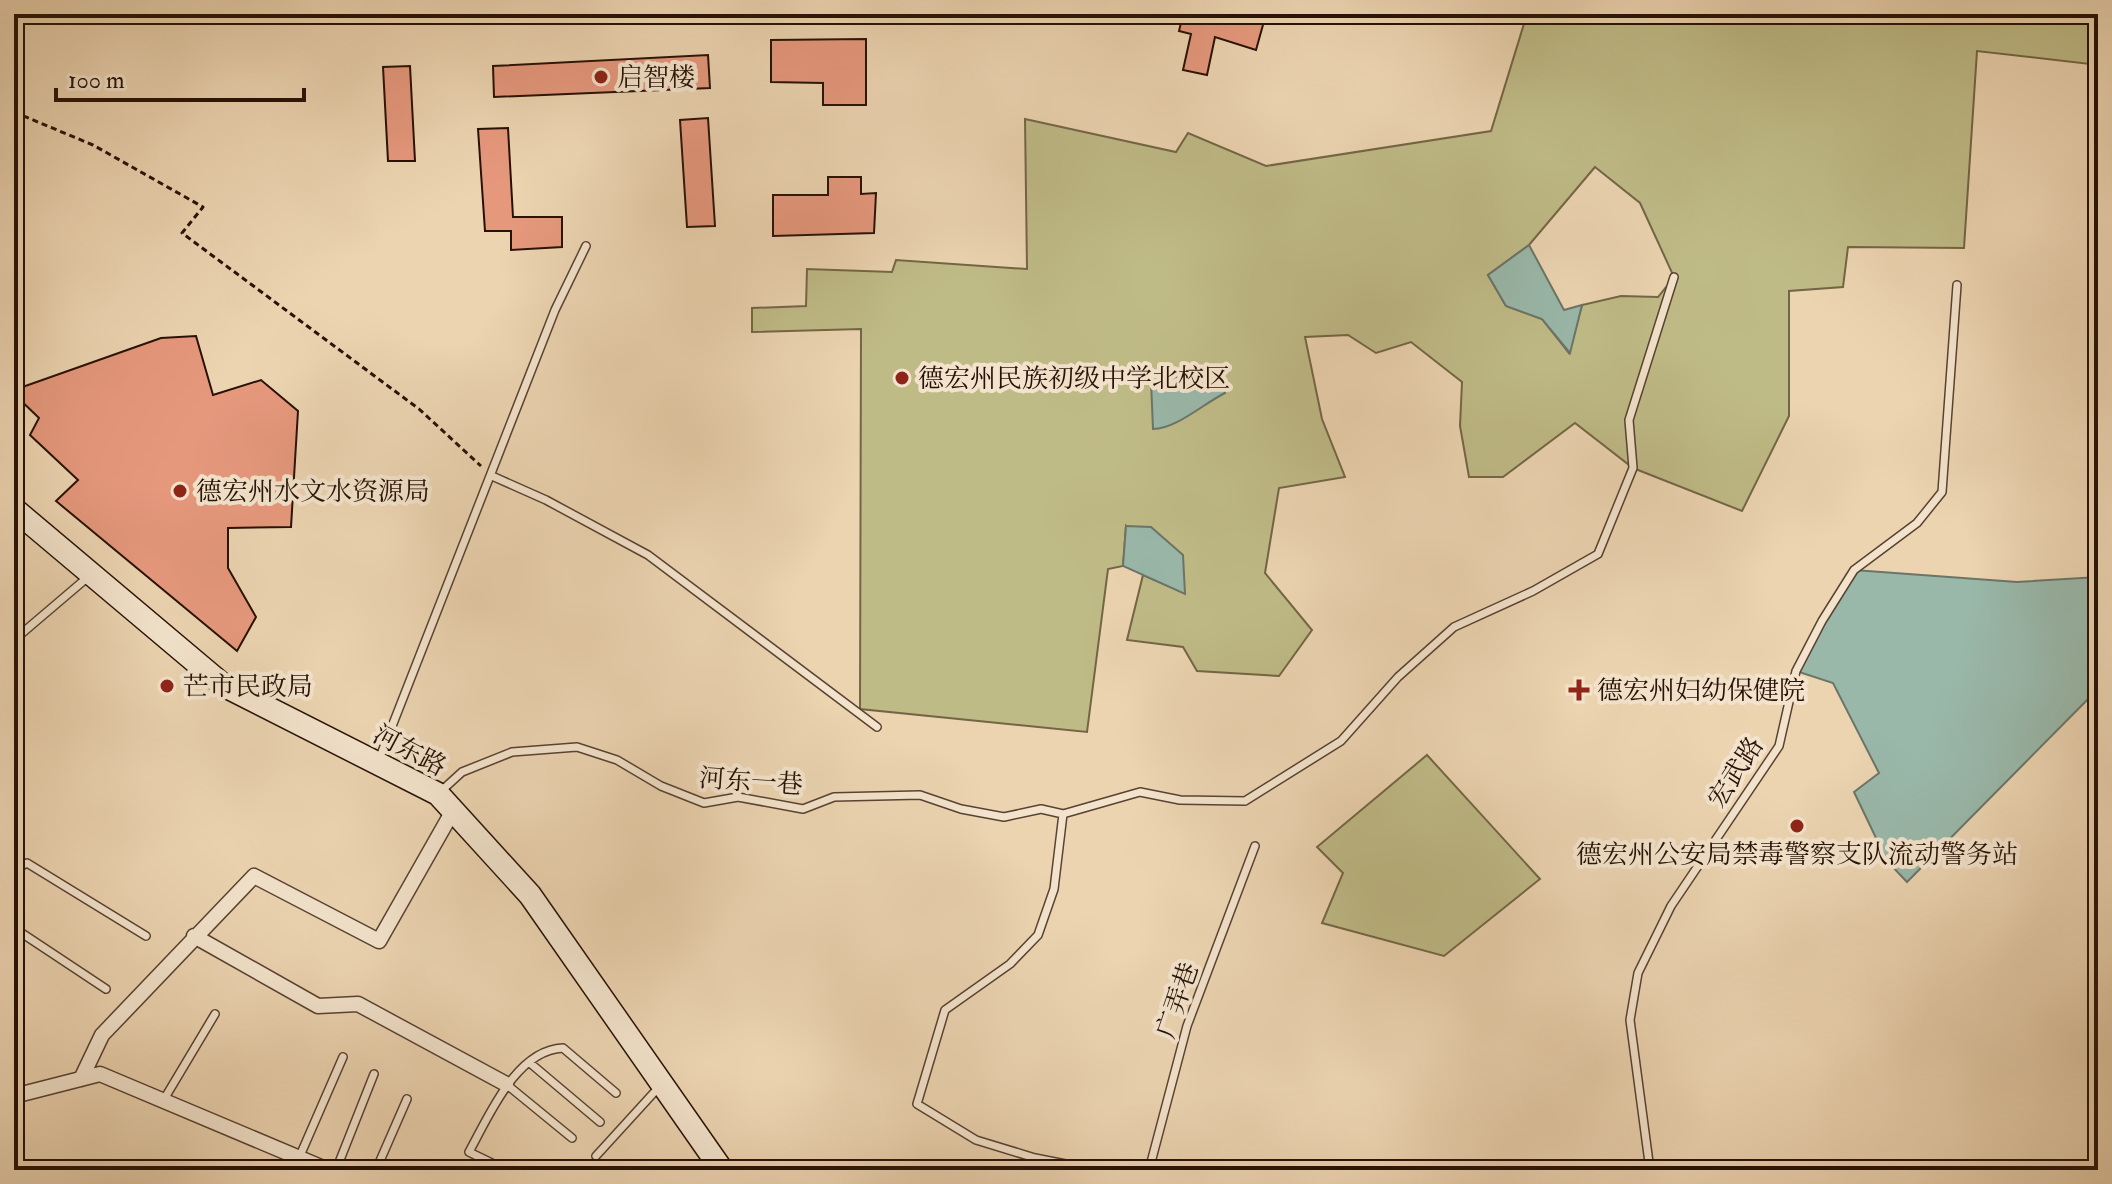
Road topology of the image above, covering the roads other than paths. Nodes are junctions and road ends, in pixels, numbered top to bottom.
1 (586, 246) dead end
2 (1674, 277) dead end
3 (1957, 285) dead end
4 (492, 476) junction
5 (19, 521) edge
6 (91, 574) junction
7 (14, 640) edge
8 (877, 727) dead end
9 (378, 764) junction
10 (446, 801) junction
11 (1063, 814) junction
12 (1255, 846) dead end
13 (14, 870) edge
14 (14, 928) edge
15 (146, 936) dead end
16 (194, 936) junction
17 (106, 989) dead end
18 (215, 1014) dead end
19 (343, 1057) dead end
20 (530, 1063) junction
21 (374, 1074) dead end
22 (81, 1079) junction
23 (506, 1084) junction
24 (662, 1084) junction
25 (616, 1093) dead end
26 (14, 1096) edge
27 (407, 1099) dead end
28 (163, 1101) junction
29 (600, 1122) dead end
30 (572, 1138) dead end
31 (596, 1156) dead end
32 (299, 1158) junction
33 (328, 1170) edge
34 (336, 1170) edge
35 (376, 1170) edge
36 (506, 1170) edge
37 (722, 1170) edge
38 (1096, 1170) edge
39 (1149, 1170) edge
40 (1650, 1170) edge

1 - 4 lane
2 - 11 lane, 河东一巷
3 - 40 lane, 宏武路
4 - 8 lane
4 - 9 lane
5 - 6 main road, 河东路
6 - 7 lane
6 - 9 main road, 河东路
9 - 10 main road, 河东路
10 - 11 lane, 河东一巷
10 - 16 street
10 - 24 main road, 河东路
11 - 38 lane
12 - 39 lane, 广弄巷
13 - 15 lane
14 - 17 lane
16 - 22 street
16 - 23 street
18 - 28 lane
19 - 32 lane
20 - 23 lane
20 - 25 lane
20 - 29 lane
21 - 34 lane
22 - 26 street
22 - 28 street
23 - 30 lane
23 - 36 lane
24 - 31 lane
24 - 37 main road, 河东路
27 - 35 lane
28 - 32 street
32 - 33 street

